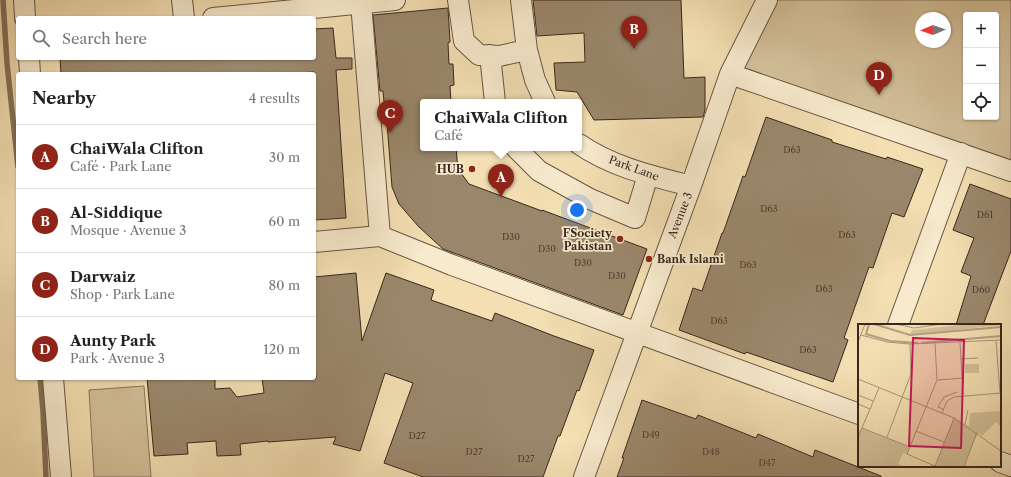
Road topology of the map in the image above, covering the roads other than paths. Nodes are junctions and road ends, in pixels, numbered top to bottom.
1 (24, 0) edge
2 (182, 0) edge
3 (395, 0) edge
4 (458, 0) edge
5 (521, 0) edge
6 (766, 0) edge
7 (361, 3) junction
8 (26, 16) edge
9 (184, 16) edge
10 (232, 16) edge
11 (527, 50) junction
12 (490, 55) junction
13 (29, 60) edge
14 (30, 72) edge
15 (730, 74) junction
16 (495, 99) edge
17 (544, 99) edge
18 (582, 146) edge
19 (519, 151) edge
20 (961, 153) junction
21 (1011, 171) edge
22 (648, 175) junction
23 (691, 186) junction
24 (380, 236) junction
25 (316, 242) edge
26 (898, 324) edge
27 (637, 333) junction
28 (53, 380) edge
29 (858, 414) edge
30 (1001, 462) edge
31 (1011, 466) edge
32 (61, 477) edge
33 (584, 477) edge

1 - 8 street
2 - 9 street
3 - 7 street
4 - 12 street
5 - 11 street
6 - 15 street, Avenue 3
7 - 10 street
7 - 24 street
11 - 12 street
11 - 17 street
12 - 16 street
13 - 14 street
15 - 20 street
15 - 23 street, Avenue 3
18 - 22 street, Park Lane
19 - 22 street
20 - 21 street
20 - 26 street
22 - 23 street, Park Lane
23 - 27 street, Avenue 3
24 - 25 street
24 - 27 street
27 - 29 street
27 - 33 street, Avenue 3
28 - 32 street
30 - 31 street

